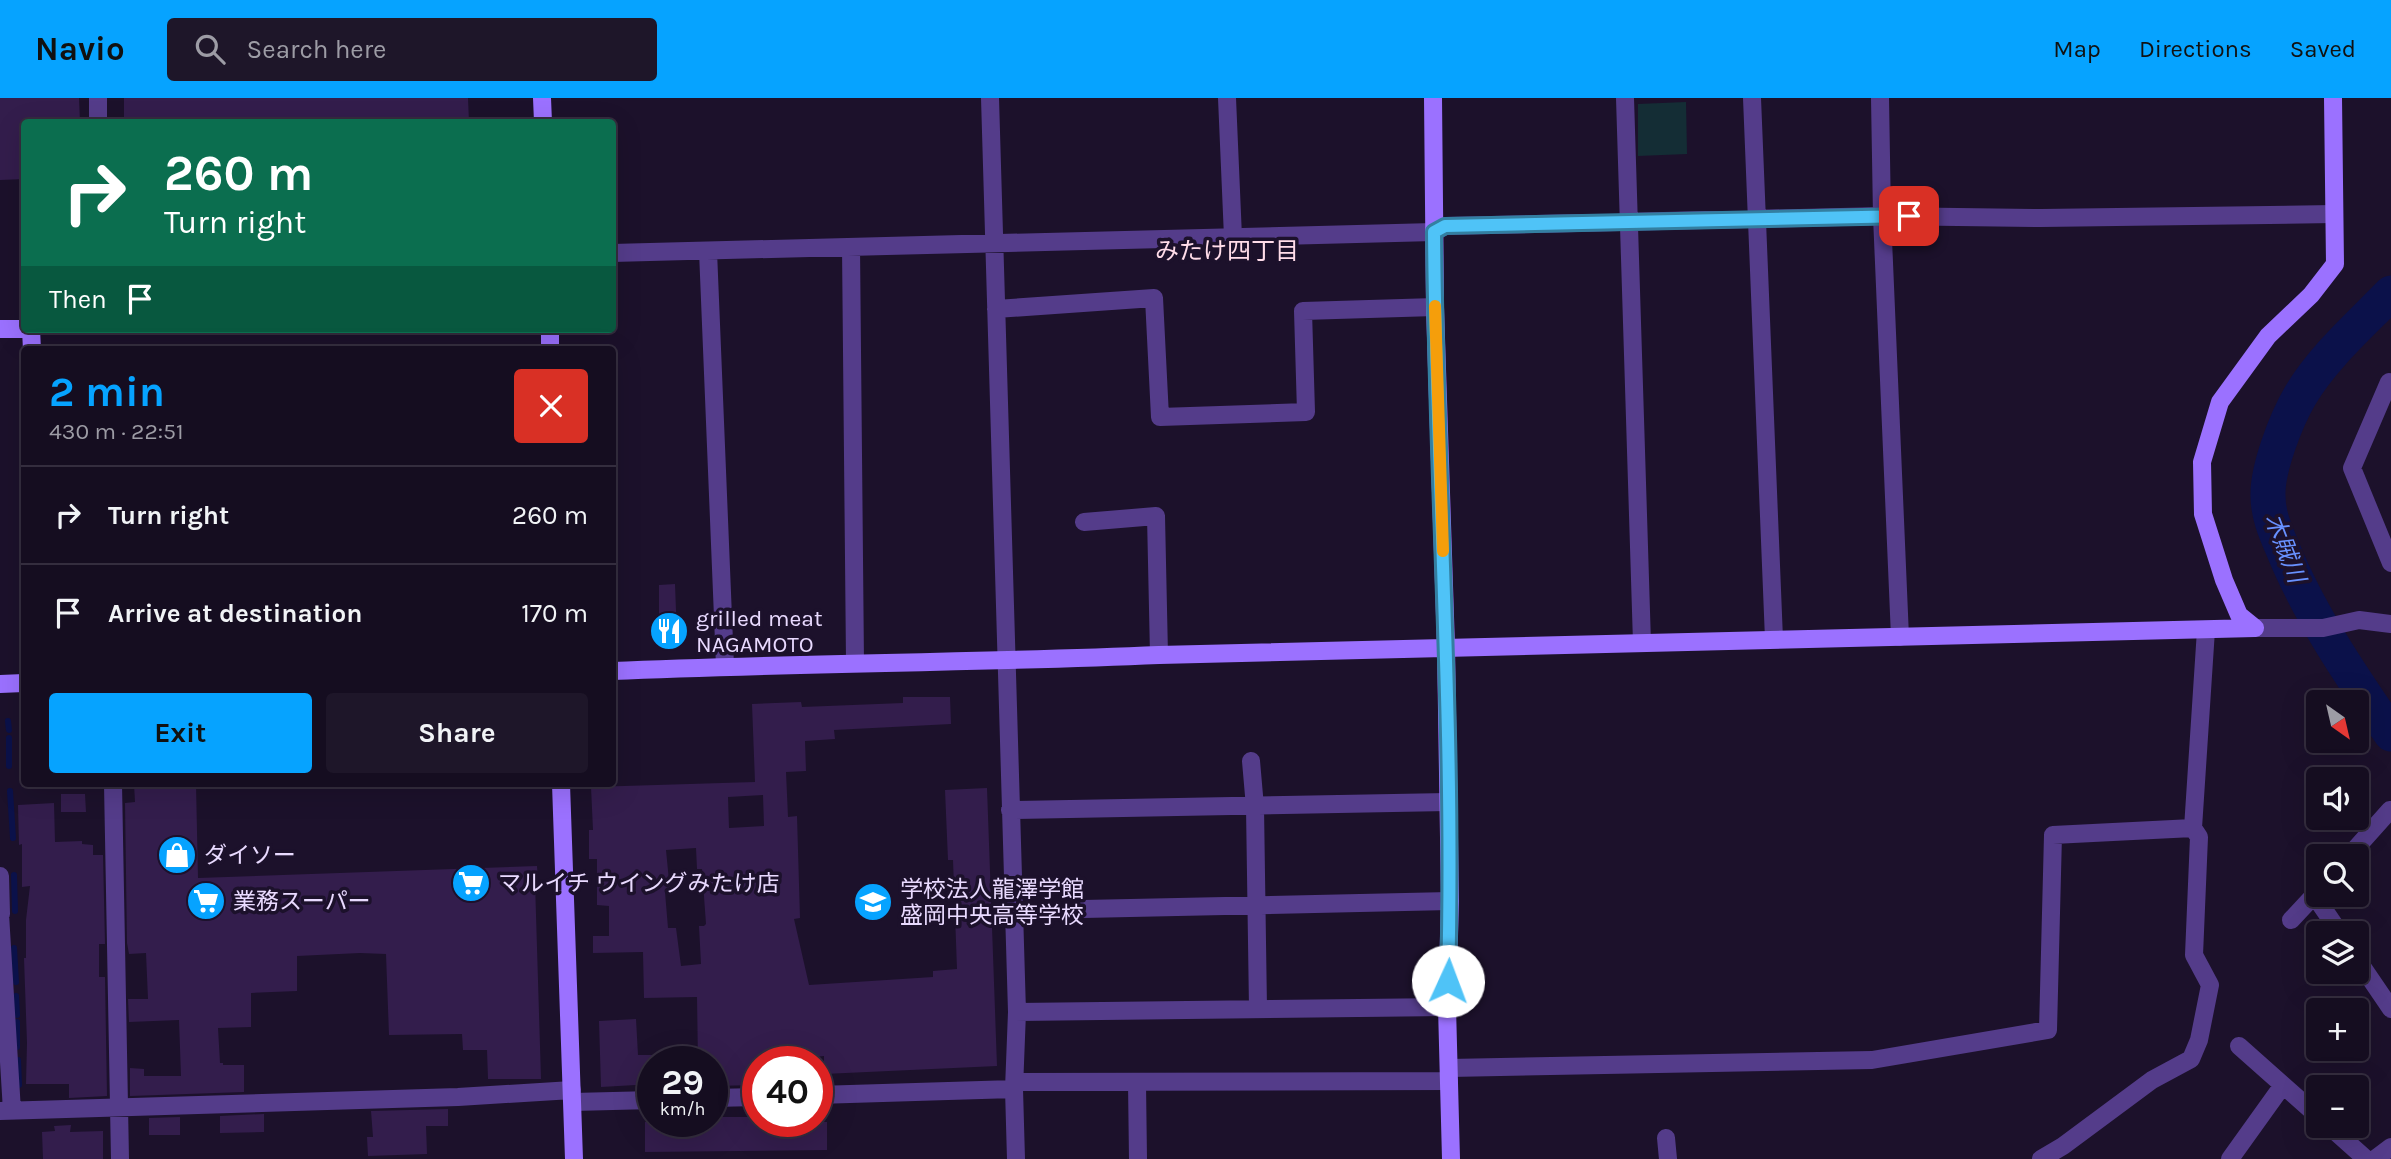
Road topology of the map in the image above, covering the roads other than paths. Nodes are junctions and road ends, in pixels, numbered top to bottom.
1 (98, 98) edge
2 (542, 98) edge
3 (990, 98) edge
4 (1227, 98) edge
5 (1433, 98) edge
6 (1625, 98) edge
7 (1752, 98) edge
8 (1880, 98) edge
9 (2333, 98) edge
10 (98, 119) edge
11 (543, 119) edge
12 (2334, 214) junction
13 (1882, 216) junction
14 (1757, 220) junction
15 (1628, 222) junction
16 (1434, 232) junction
17 (1233, 237) junction
18 (995, 243) junction
19 (851, 247) junction
20 (708, 251) junction
21 (616, 253) edge
22 (1435, 307) junction
23 (996, 309) junction
24 (0, 329) edge
25 (21, 329) edge
26 (2390, 383) edge
27 (1084, 522) dead end
28 (2391, 563) edge
29 (2391, 624) edge
30 (2255, 628) junction
31 (2206, 630) junction
32 (1900, 636) junction
33 (1774, 639) junction
34 (1642, 643) junction
35 (1446, 647) junction
36 (1159, 654) junction
37 (855, 662) junction
38 (1008, 662) junction
39 (724, 666) junction
40 (616, 671) edge
41 (21, 683) edge
42 (0, 684) edge
43 (1251, 761) dead end
44 (113, 787) edge
45 (561, 787) edge
46 (1448, 802) junction
47 (1255, 807) junction
48 (1010, 810) junction
49 (2390, 810) edge
50 (2193, 828) junction
51 (2360, 844) edge
52 (0, 876) edge
53 (1450, 901) junction
54 (2306, 903) edge
55 (1255, 907) junction
56 (1083, 909) dead end
57 (0, 914) edge
58 (2291, 920) dead end
59 (2369, 977) edge
60 (1447, 1007) junction
61 (1258, 1009) junction
62 (2391, 1009) edge
63 (1017, 1012) junction
64 (2239, 1046) dead end
65 (1449, 1074) junction
66 (1137, 1083) junction
67 (2283, 1085) junction
68 (1015, 1086) junction
69 (833, 1094) edge
70 (573, 1096) junction
71 (637, 1099) edge
72 (2306, 1105) edge
73 (120, 1107) junction
74 (6, 1111) edge
75 (1666, 1138) dead end
76 (2343, 1138) edge
77 (2391, 1147) edge
78 (120, 1159) edge
79 (574, 1159) edge
80 (1016, 1159) edge
81 (1139, 1159) edge
82 (1451, 1159) edge
83 (1668, 1159) edge
84 (2041, 1159) edge
85 (2230, 1159) edge
86 (2366, 1159) edge
87 (2375, 1159) edge

1 - 10 street
2 - 11 street
3 - 18 street
4 - 17 street
5 - 16 street
6 - 15 street
7 - 14 street
8 - 13 street
9 - 12 street
12 - 13 street
12 - 30 street
13 - 14 street
13 - 32 street
14 - 15 street
14 - 33 street
15 - 16 street
15 - 34 street
16 - 17 street
16 - 22 street
17 - 18 street
18 - 19 street
18 - 23 street
19 - 20 street
19 - 37 street
20 - 21 street
20 - 39 street
22 - 23 street
22 - 35 street
23 - 38 street
24 - 25 street
26 - 28 street
27 - 36 street
29 - 30 street
30 - 31 street
31 - 32 street
31 - 50 street
32 - 33 street
33 - 34 street
34 - 35 street
35 - 36 street
35 - 46 street
36 - 38 street
37 - 38 street
37 - 39 street
38 - 48 street
39 - 40 street
41 - 42 street
43 - 47 street
44 - 73 street
45 - 70 street
46 - 47 street
46 - 53 street
47 - 48 street
47 - 55 street
48 - 63 street
49 - 51 street
50 - 65 street
50 - 84 street
52 - 57 street
53 - 55 street
53 - 60 street
54 - 58 street
55 - 56 street
55 - 61 street
57 - 74 street
59 - 62 street
60 - 61 street
60 - 65 street
61 - 63 street
63 - 68 street
64 - 67 street
65 - 66 street
65 - 82 street
66 - 68 street
66 - 81 street
67 - 72 street
67 - 85 street
68 - 69 street
68 - 80 street
70 - 71 street
70 - 73 street
70 - 79 street
73 - 74 street
73 - 78 street
75 - 83 street
76 - 86 street
77 - 87 street

